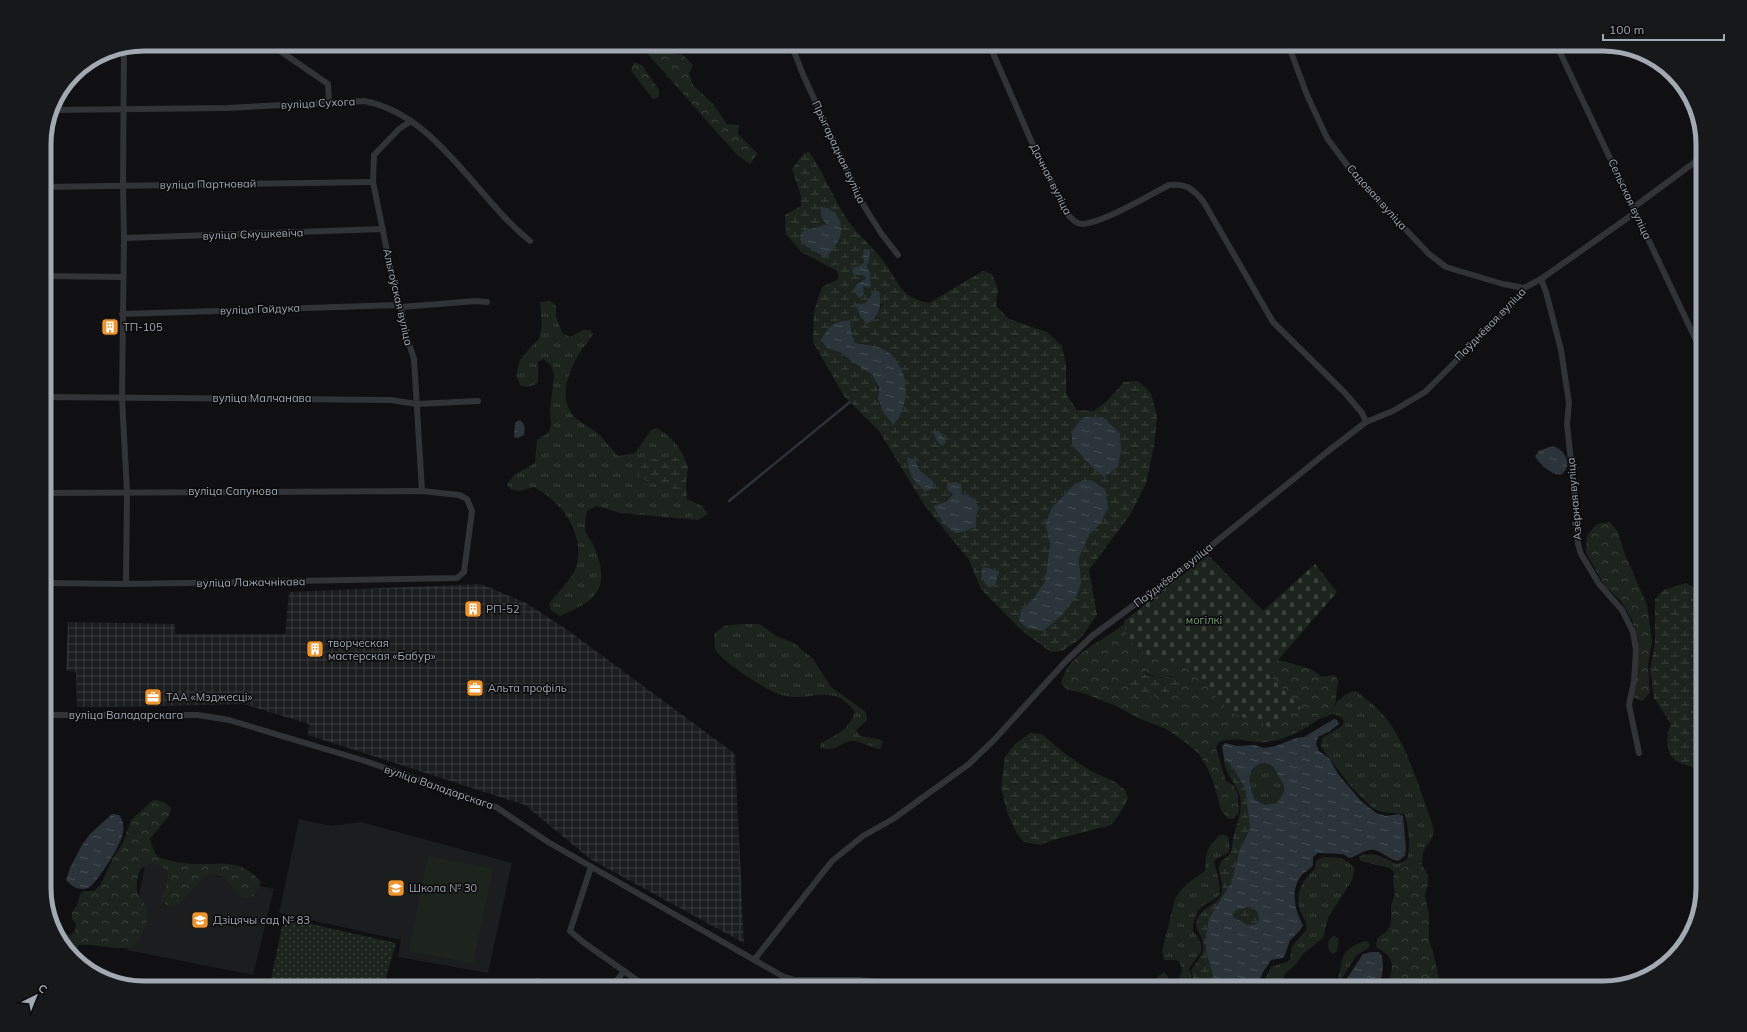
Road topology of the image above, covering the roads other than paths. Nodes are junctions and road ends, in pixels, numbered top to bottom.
1 (280, 51) edge
2 (794, 51) edge
3 (992, 51) edge
4 (1291, 51) edge
5 (1559, 51) edge
6 (124, 54) edge
7 (329, 102) junction
8 (123, 109) junction
9 (57, 110) edge
10 (411, 121) junction
11 (1696, 161) edge
12 (373, 182) junction
13 (122, 185) junction
14 (51, 187) edge
15 (1635, 209) junction
16 (383, 229) junction
17 (124, 238) junction
18 (530, 241) dead end
19 (898, 255) dead end
20 (51, 276) edge
21 (123, 277) junction
22 (1541, 279) junction
23 (1524, 288) junction
24 (487, 302) dead end
25 (400, 306) junction
26 (122, 314) junction
27 (1696, 340) edge
28 (51, 397) edge
29 (122, 398) junction
30 (478, 401) dead end
31 (417, 404) junction
32 (1366, 422) junction
33 (422, 491) junction
34 (127, 492) junction
35 (51, 493) edge
36 (457, 578) joint
37 (51, 583) edge
38 (126, 584) junction
39 (51, 715) edge
40 (1639, 753) dead end
41 (592, 867) junction
42 (754, 960) junction
43 (624, 971) junction
44 (795, 980) joint
45 (616, 981) edge
46 (638, 981) edge
47 (864, 981) edge

1 - 7 street
2 - 19 street, Прыгарадная вуліца
3 - 32 street, Дачная вуліца
4 - 23 street, Садовая вуліца
5 - 15 street, Сельская вуліца
6 - 8 street
7 - 8 street, вуліца Сухога
7 - 10 street, вуліца Сухога
8 - 9 street, вуліца Сухога
8 - 13 street
10 - 12 street, Альгоўская вуліца
10 - 18 street, вуліца Сухога
11 - 15 street, Паўднёвая вуліца
12 - 13 street, вуліца Партновай
12 - 16 street, Альгоўская вуліца
13 - 14 street, вуліца Партновай
13 - 17 street
15 - 22 street, Паўднёвая вуліца
15 - 27 street, Сельская вуліца
16 - 17 street, вуліца Смушкевіча
16 - 25 street, Альгоўская вуліца
17 - 21 street
20 - 21 street
21 - 26 street
22 - 23 street, Паўднёвая вуліца
22 - 40 street, Азёрная вуліца
23 - 32 street, Паўднёвая вуліца
24 - 25 street, вуліца Гайдука
25 - 26 street, вуліца Гайдука
25 - 31 street, Альгоўская вуліца
26 - 29 street
28 - 29 street, вуліца Малчанава
29 - 31 street, вуліца Малчанава
29 - 34 street
30 - 31 street, вуліца Малчанава
31 - 33 street, Альгоўская вуліца
32 - 42 street, Паўднёвая вуліца
33 - 34 street, вуліца Сапунова
33 - 36 street, вуліца Сапунова
34 - 35 street, вуліца Сапунова
34 - 38 street
36 - 38 street, вуліца Лажачнікава
37 - 38 street, вуліца Лажачнікава
39 - 41 street, вуліца Валадарскага
41 - 42 street, вуліца Валадарскага
41 - 43 street
42 - 44 street, вуліца Валадарскага
43 - 45 street
43 - 46 street
44 - 47 street

